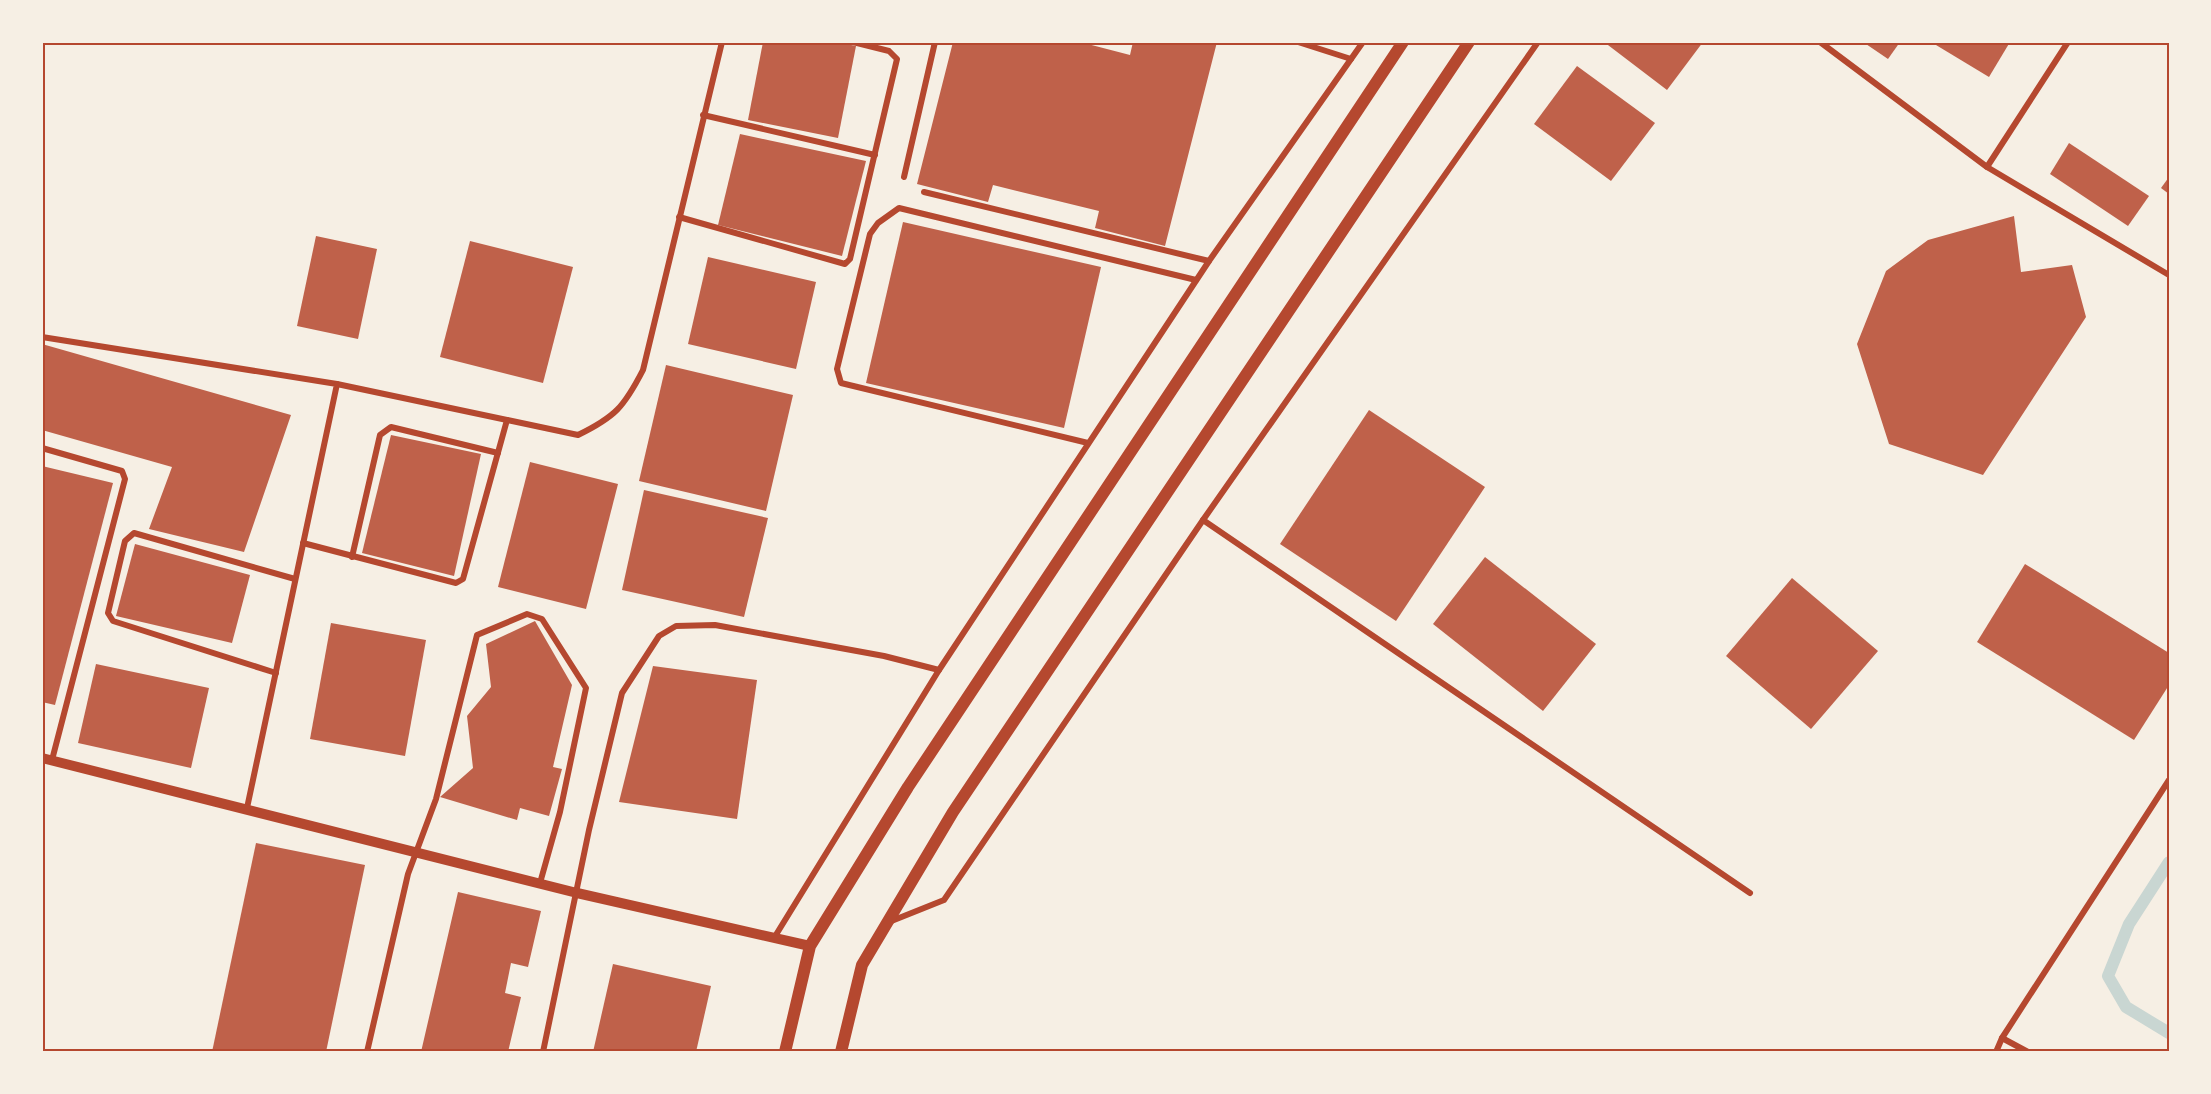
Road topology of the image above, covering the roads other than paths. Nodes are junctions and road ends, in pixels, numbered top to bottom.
1 (722, 42) edge
2 (853, 42) edge
3 (935, 42) edge
4 (1298, 42) edge
5 (1363, 42) edge
6 (1403, 42) edge
7 (1469, 42) edge
8 (1538, 42) edge
9 (1820, 42) edge
10 (2068, 42) edge
11 (1351, 59) junction
12 (704, 115) junction
13 (875, 155) junction
14 (1987, 167) junction
15 (904, 177) dead end
16 (924, 192) dead end
17 (679, 217) junction
18 (1209, 261) junction
19 (2169, 275) edge
20 (1196, 280) junction
21 (42, 337) edge
22 (337, 384) junction
23 (507, 420) junction
24 (1088, 443) junction
25 (42, 448) edge
26 (498, 453) junction
27 (1203, 520) junction
28 (303, 543) junction
29 (352, 557) junction
30 (296, 579) junction
31 (939, 670) junction
32 (276, 673) junction
33 (47, 759) edge
34 (2169, 780) edge
35 (247, 808) junction
36 (417, 851) junction
37 (540, 883) junction
38 (577, 893) junction
39 (1750, 893) dead end
40 (886, 923) junction
41 (774, 938) junction
42 (810, 946) junction
43 (2002, 1038) junction
44 (367, 1052) edge
45 (543, 1052) edge
46 (785, 1052) edge
47 (841, 1052) edge
48 (1996, 1052) edge
49 (2028, 1052) edge

1 - 12 street
2 - 13 street
3 - 15 street
4 - 11 street
5 - 11 street
6 - 42 main road
7 - 40 main road
8 - 27 street
9 - 14 street
10 - 14 street
11 - 18 street
12 - 13 street
12 - 17 street
13 - 17 street
14 - 19 street
16 - 18 street
17 - 23 street
18 - 20 street
20 - 24 street
20 - 24 street
21 - 22 street
22 - 23 street
22 - 28 street
23 - 26 street
24 - 31 street
25 - 33 street
26 - 29 street
26 - 29 street
27 - 39 street
27 - 40 street
28 - 29 street
28 - 30 street
30 - 32 street
30 - 32 street
31 - 38 street
31 - 41 street
32 - 35 street
33 - 35 street
34 - 43 street
35 - 36 street
36 - 37 street
36 - 37 street
36 - 44 street
37 - 38 street
38 - 41 street
38 - 45 street
40 - 47 main road
41 - 42 street
42 - 46 main road
43 - 48 street
43 - 49 street

